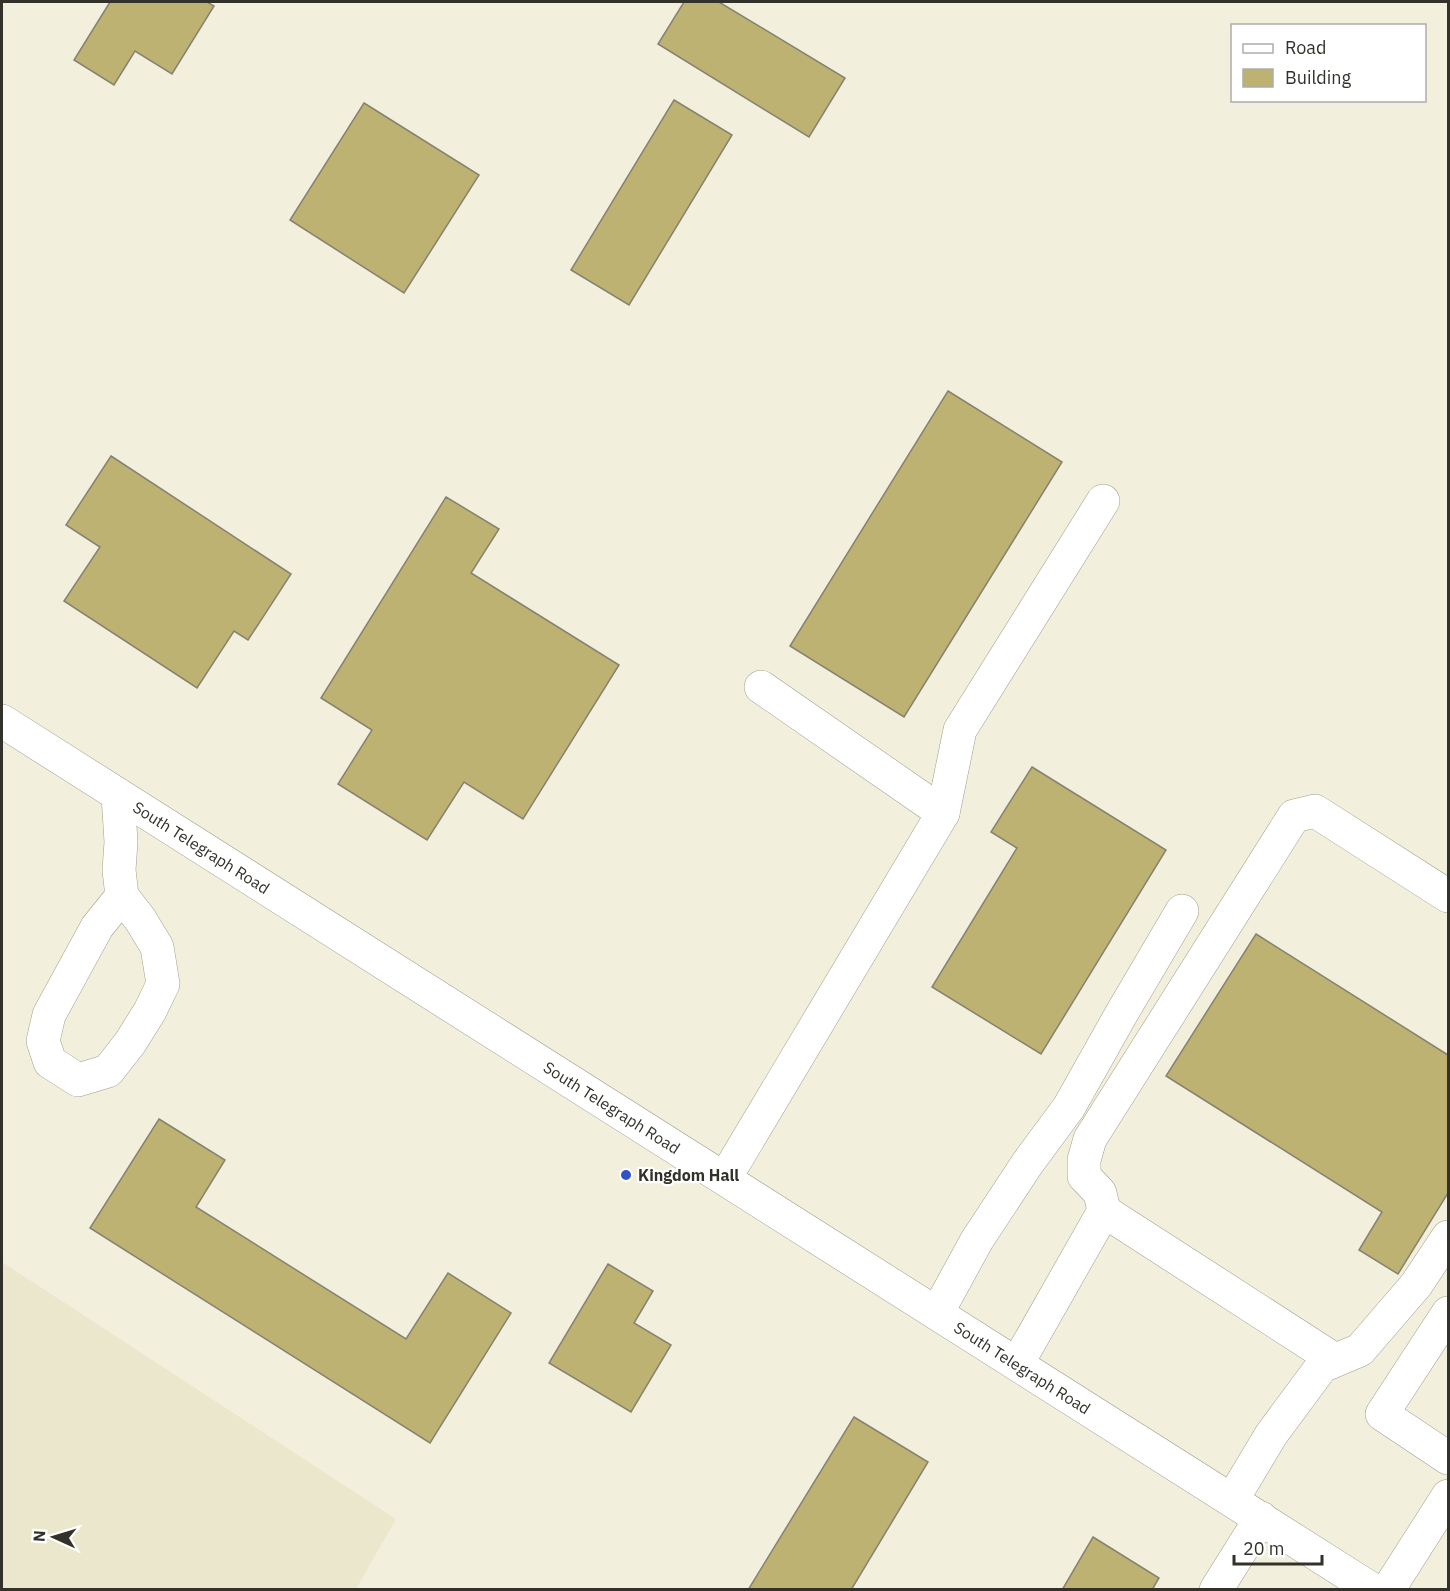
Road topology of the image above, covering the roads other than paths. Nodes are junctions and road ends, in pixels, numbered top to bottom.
1 (1103, 501) dead end
2 (761, 687) dead end
3 (2, 721) edge
4 (118, 795) junction
5 (943, 813) junction
6 (123, 896) junction
7 (1449, 896) edge
8 (1182, 911) dead end
9 (725, 1178) junction
10 (1104, 1211) junction
11 (1449, 1237) edge
12 (937, 1313) junction
13 (1449, 1313) edge
14 (1335, 1360) junction
15 (1017, 1364) junction
16 (1449, 1458) edge
17 (1449, 1496) edge
18 (1232, 1500) junction
19 (1261, 1518) junction
20 (1216, 1590) edge
21 (1373, 1590) edge
22 (1388, 1590) edge

1 - 5 main road
2 - 5 main road
3 - 4 main road, South Telegraph Road
4 - 6 main road
4 - 9 main road, South Telegraph Road
5 - 9 main road
6 - 6 main road
7 - 10 main road
8 - 12 main road
9 - 12 main road, South Telegraph Road
10 - 14 main road
10 - 15 main road
11 - 14 main road
12 - 15 main road, South Telegraph Road
13 - 16 main road
14 - 18 main road
15 - 18 main road, South Telegraph Road
17 - 22 main road
18 - 19 main road, South Telegraph Road
19 - 20 main road
19 - 21 main road, South Telegraph Road

